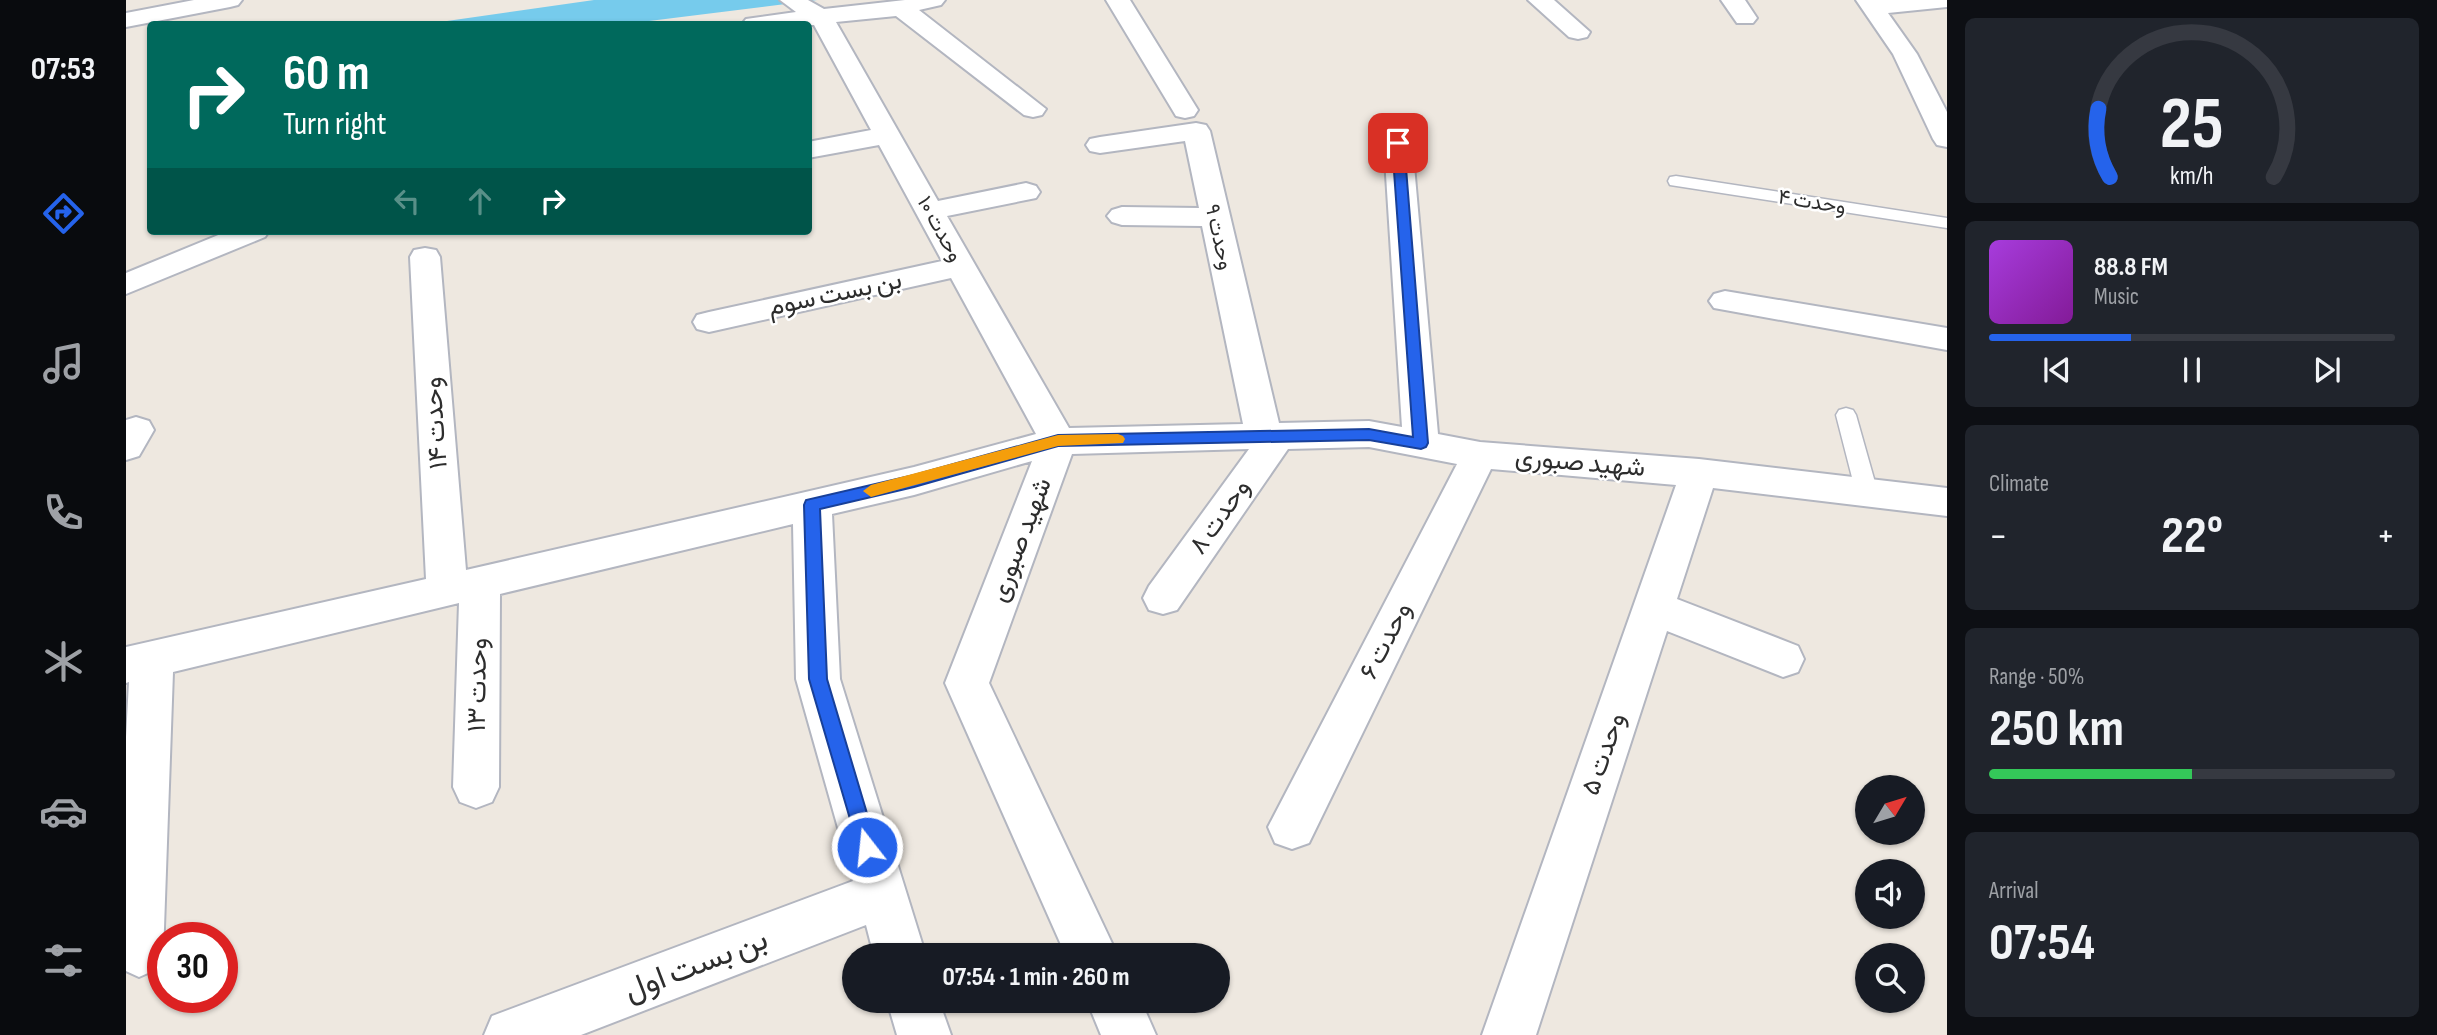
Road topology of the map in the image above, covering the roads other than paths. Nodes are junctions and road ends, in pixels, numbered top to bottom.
1 (230, 0) edge
2 (792, 0) edge
3 (933, 0) edge
4 (1118, 0) edge
5 (1540, 0) edge
6 (1947, 0) edge
7 (1871, 3) edge
8 (901, 8) junction
9 (822, 18) junction
10 (126, 20) edge
11 (788, 21) edge
12 (1578, 32) dead end
13 (1034, 109) dead end
14 (1185, 110) dead end
15 (888, 135) junction
16 (1947, 139) edge
17 (1398, 143) dead end
18 (1100, 145) dead end
19 (812, 149) edge
20 (1676, 181) dead end
21 (1026, 192) dead end
22 (930, 211) junction
23 (1122, 216) dead end
24 (1215, 217) junction
25 (1947, 223) edge
26 (244, 235) edge
27 (425, 257) dead end
28 (961, 267) junction
29 (126, 284) edge
30 (1725, 301) dead end
31 (709, 322) dead end
32 (1947, 339) edge
33 (1846, 415) dead end
34 (1271, 436) junction
35 (1058, 441) junction
36 (1421, 443) junction
37 (1480, 455) junction
38 (1699, 473) junction
39 (1867, 493) junction
40 (1947, 502) edge
41 (812, 505) junction
42 (464, 585) junction
43 (1163, 598) dead end
44 (1654, 608) junction
45 (1783, 659) dead end
46 (139, 662) edge
47 (476, 787) dead end
48 (1292, 827) dead end
49 (881, 895) junction
50 (896, 943) edge
51 (1086, 943) edge
52 (139, 951) dead end
53 (918, 1013) edge
54 (1119, 1013) edge
55 (511, 1035) edge
56 (924, 1035) edge
57 (1129, 1035) edge
58 (1509, 1035) edge

1 - 10 street
2 - 9 street
3 - 8 street
4 - 14 street
5 - 12 street
6 - 7 street
7 - 16 street
8 - 9 street
8 - 13 street
9 - 11 street
9 - 15 street, وحدت ۱۰
15 - 19 street
15 - 22 street, وحدت ۱۰
17 - 36 street
18 - 24 street, وحدت ۹
20 - 25 lane, وحدت ۴
21 - 22 street
22 - 28 street, وحدت ۱۰
23 - 24 street
24 - 34 street, وحدت ۹
26 - 29 street
27 - 42 street, وحدت ۱۴
28 - 31 street, بن بست سوم
28 - 35 street, وحدت ۱۰
30 - 32 street
33 - 39 lane
34 - 35 street, شهید صبوری
34 - 36 street, شهید صبوری
34 - 43 street, وحدت ۸
35 - 41 street
35 - 51 street, شهید صبوری
36 - 37 street, شهید صبوری
37 - 38 street, شهید صبوری
37 - 48 street, وحدت ۶
38 - 39 street, شهید صبوری
38 - 44 street, وحدت ۵
39 - 40 street, شهید صبوری
41 - 42 street
41 - 49 street
42 - 46 street
42 - 47 street, وحدت ۱۳
44 - 45 street
44 - 58 street, وحدت ۵
46 - 52 street
49 - 50 street
49 - 55 street, بن بست اول
53 - 56 street
54 - 57 street

